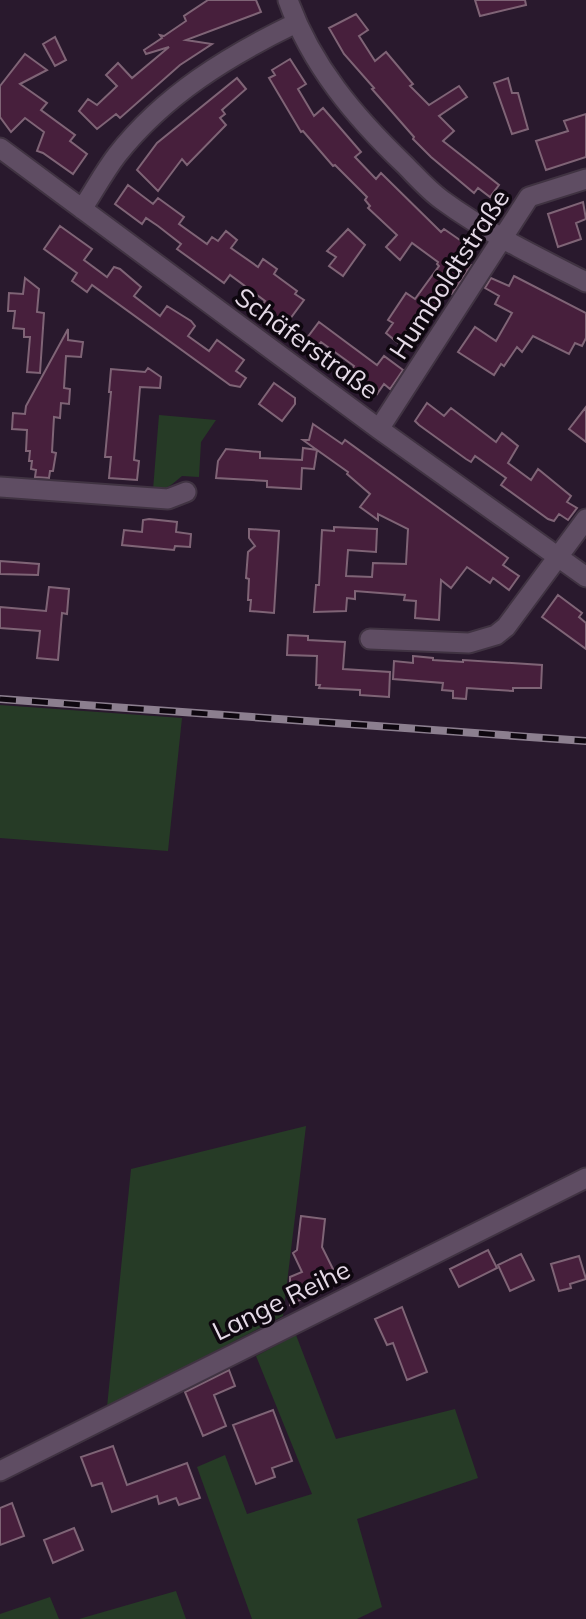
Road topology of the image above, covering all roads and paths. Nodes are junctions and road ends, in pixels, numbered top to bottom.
1 (289, 0) edge
2 (296, 23) junction
3 (0, 148) edge
4 (586, 179) edge
5 (82, 209) junction
6 (502, 239) junction
7 (586, 282) edge
8 (379, 429) junction
9 (0, 487) edge
10 (186, 492) dead end
11 (586, 519) edge
12 (559, 558) junction
13 (586, 577) edge
14 (370, 639) dead end
15 (586, 1178) edge
16 (0, 1471) edge

1 - 2 street
2 - 5 street
2 - 6 street
3 - 5 street, Schäferstraße
4 - 6 street, Humboldtstraße
5 - 8 street, Schäferstraße
6 - 7 street
6 - 8 street, Humboldtstraße
8 - 12 street, Schäferstraße
9 - 10 street
11 - 12 street
12 - 13 street, Schäferstraße
12 - 14 street
15 - 16 street, Lange Reihe

